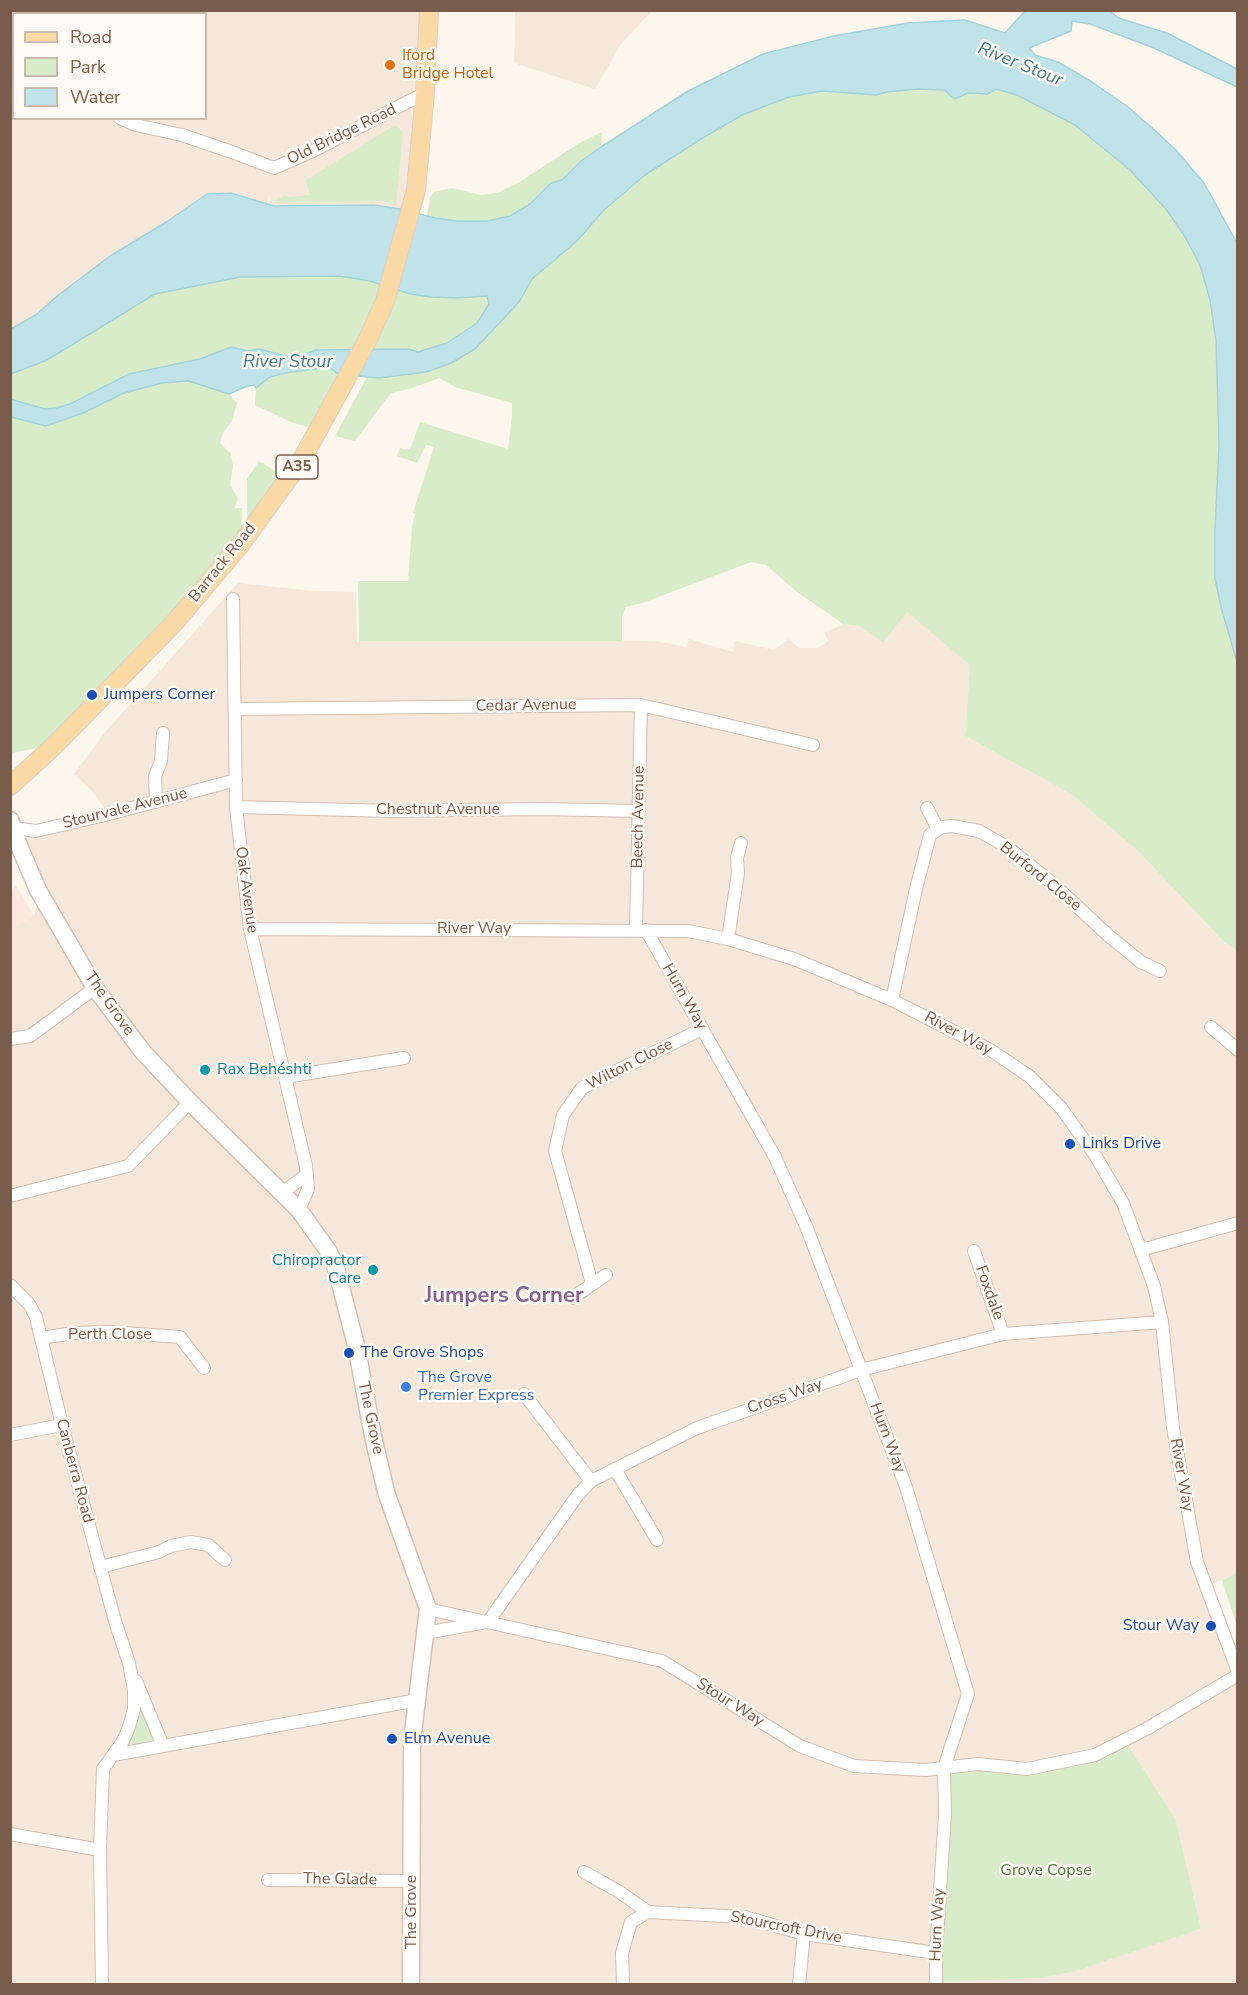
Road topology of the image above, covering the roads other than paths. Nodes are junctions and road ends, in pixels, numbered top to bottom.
1 (429, 10) edge
2 (425, 93) junction
3 (125, 120) edge
4 (233, 599) dead end
5 (641, 705) junction
6 (235, 709) junction
7 (162, 733) dead end
8 (813, 745) dead end
9 (236, 780) junction
10 (10, 786) edge
11 (156, 802) junction
12 (236, 807) junction
13 (927, 807) dead end
14 (639, 811) junction
15 (938, 829) junction
16 (14, 834) edge
17 (741, 843) dead end
18 (250, 929) junction
19 (641, 930) junction
20 (728, 939) junction
21 (1160, 972) dead end
22 (95, 988) junction
23 (892, 1000) junction
24 (1211, 1027) dead end
25 (702, 1029) junction
26 (10, 1039) edge
27 (1238, 1050) edge
28 (404, 1058) dead end
29 (285, 1077) junction
30 (190, 1102) junction
31 (306, 1175) junction
32 (282, 1192) junction
33 (10, 1196) edge
34 (299, 1210) junction
35 (1238, 1223) edge
36 (1141, 1250) junction
37 (974, 1251) dead end
38 (606, 1275) dead end
39 (592, 1284) junction
40 (10, 1285) edge
41 (572, 1298) dead end
42 (1162, 1322) junction
43 (1004, 1334) junction
44 (41, 1338) junction
45 (204, 1368) dead end
46 (861, 1370) junction
47 (524, 1394) dead end
48 (62, 1425) junction
49 (10, 1435) edge
50 (615, 1469) junction
51 (591, 1481) junction
52 (657, 1540) dead end
53 (225, 1560) dead end
54 (100, 1567) junction
55 (428, 1609) junction
56 (488, 1622) junction
57 (425, 1633) junction
58 (129, 1663) junction
59 (1238, 1674) edge
60 (418, 1700) junction
61 (163, 1746) junction
62 (113, 1755) junction
63 (944, 1767) junction
64 (10, 1834) edge
65 (100, 1850) junction
66 (584, 1872) dead end
67 (268, 1880) dead end
68 (412, 1881) junction
69 (648, 1912) junction
70 (804, 1934) junction
71 (936, 1953) junction
72 (102, 1984) edge
73 (411, 1984) edge
74 (623, 1984) edge
75 (799, 1984) edge
76 (936, 1984) edge

1 - 2 main road, A35
2 - 3 street, Old Bridge Road
2 - 10 main road, Barrack Road / A35
4 - 6 street, Oak Avenue
5 - 6 street, Cedar Avenue
5 - 8 street, Cedar Avenue
5 - 14 street, Beech Avenue
6 - 9 street, Oak Avenue
7 - 11 street
9 - 11 street, Stourvale Avenue
9 - 12 street, Oak Avenue
11 - 16 street, Stourvale Avenue
12 - 14 street, Chestnut Avenue
12 - 18 street, Oak Avenue
13 - 15 street
14 - 19 street, Beech Avenue
15 - 21 street, Burford Close
15 - 23 street
16 - 22 street, The Grove
17 - 20 street
18 - 19 street, River Way
18 - 29 street, Oak Avenue
19 - 20 street, River Way
19 - 25 street, Hurn Way
20 - 23 street, River Way
22 - 26 street
22 - 30 street, The Grove
23 - 36 street, River Way
24 - 27 street
25 - 39 street, Wilton Close
25 - 46 street, Hurn Way
28 - 29 street
29 - 31 street, Oak Avenue
30 - 32 street, The Grove
30 - 33 street
31 - 32 street
31 - 34 street, Oak Avenue
32 - 34 street, The Grove
34 - 55 street, The Grove
35 - 36 street
36 - 42 street, River Way
37 - 43 street, Foxdale
38 - 39 street
39 - 41 street
40 - 44 street, Canberra Road
42 - 43 street, Cross Way
42 - 59 street, River Way
43 - 46 street, Cross Way
44 - 45 street, Perth Close
44 - 48 street, Canberra Road
46 - 50 street, Cross Way
46 - 63 street, Hurn Way
47 - 51 street
48 - 49 street
48 - 54 street, Canberra Road
50 - 51 street, Cross Way
50 - 52 street
51 - 56 street, Cross Way
53 - 54 street
54 - 58 street, Canberra Road
55 - 56 street, Stour Way
55 - 57 street, The Grove
56 - 57 street, Stour Way
56 - 63 street, Stour Way
57 - 60 street, The Grove
58 - 61 street, Canberra Road
58 - 62 street, Canberra Road
59 - 63 street, Stour Way
60 - 61 street
60 - 68 street, The Grove
61 - 62 street
62 - 65 street, Canberra Road
63 - 71 street, Hurn Way
64 - 65 street
65 - 72 street, Canberra Road
66 - 69 street
67 - 68 street, The Glade
68 - 73 street, The Grove
69 - 70 street, Stourcroft Drive
69 - 74 street
70 - 71 street, Stourcroft Drive
70 - 75 street
71 - 76 street, Hurn Way

